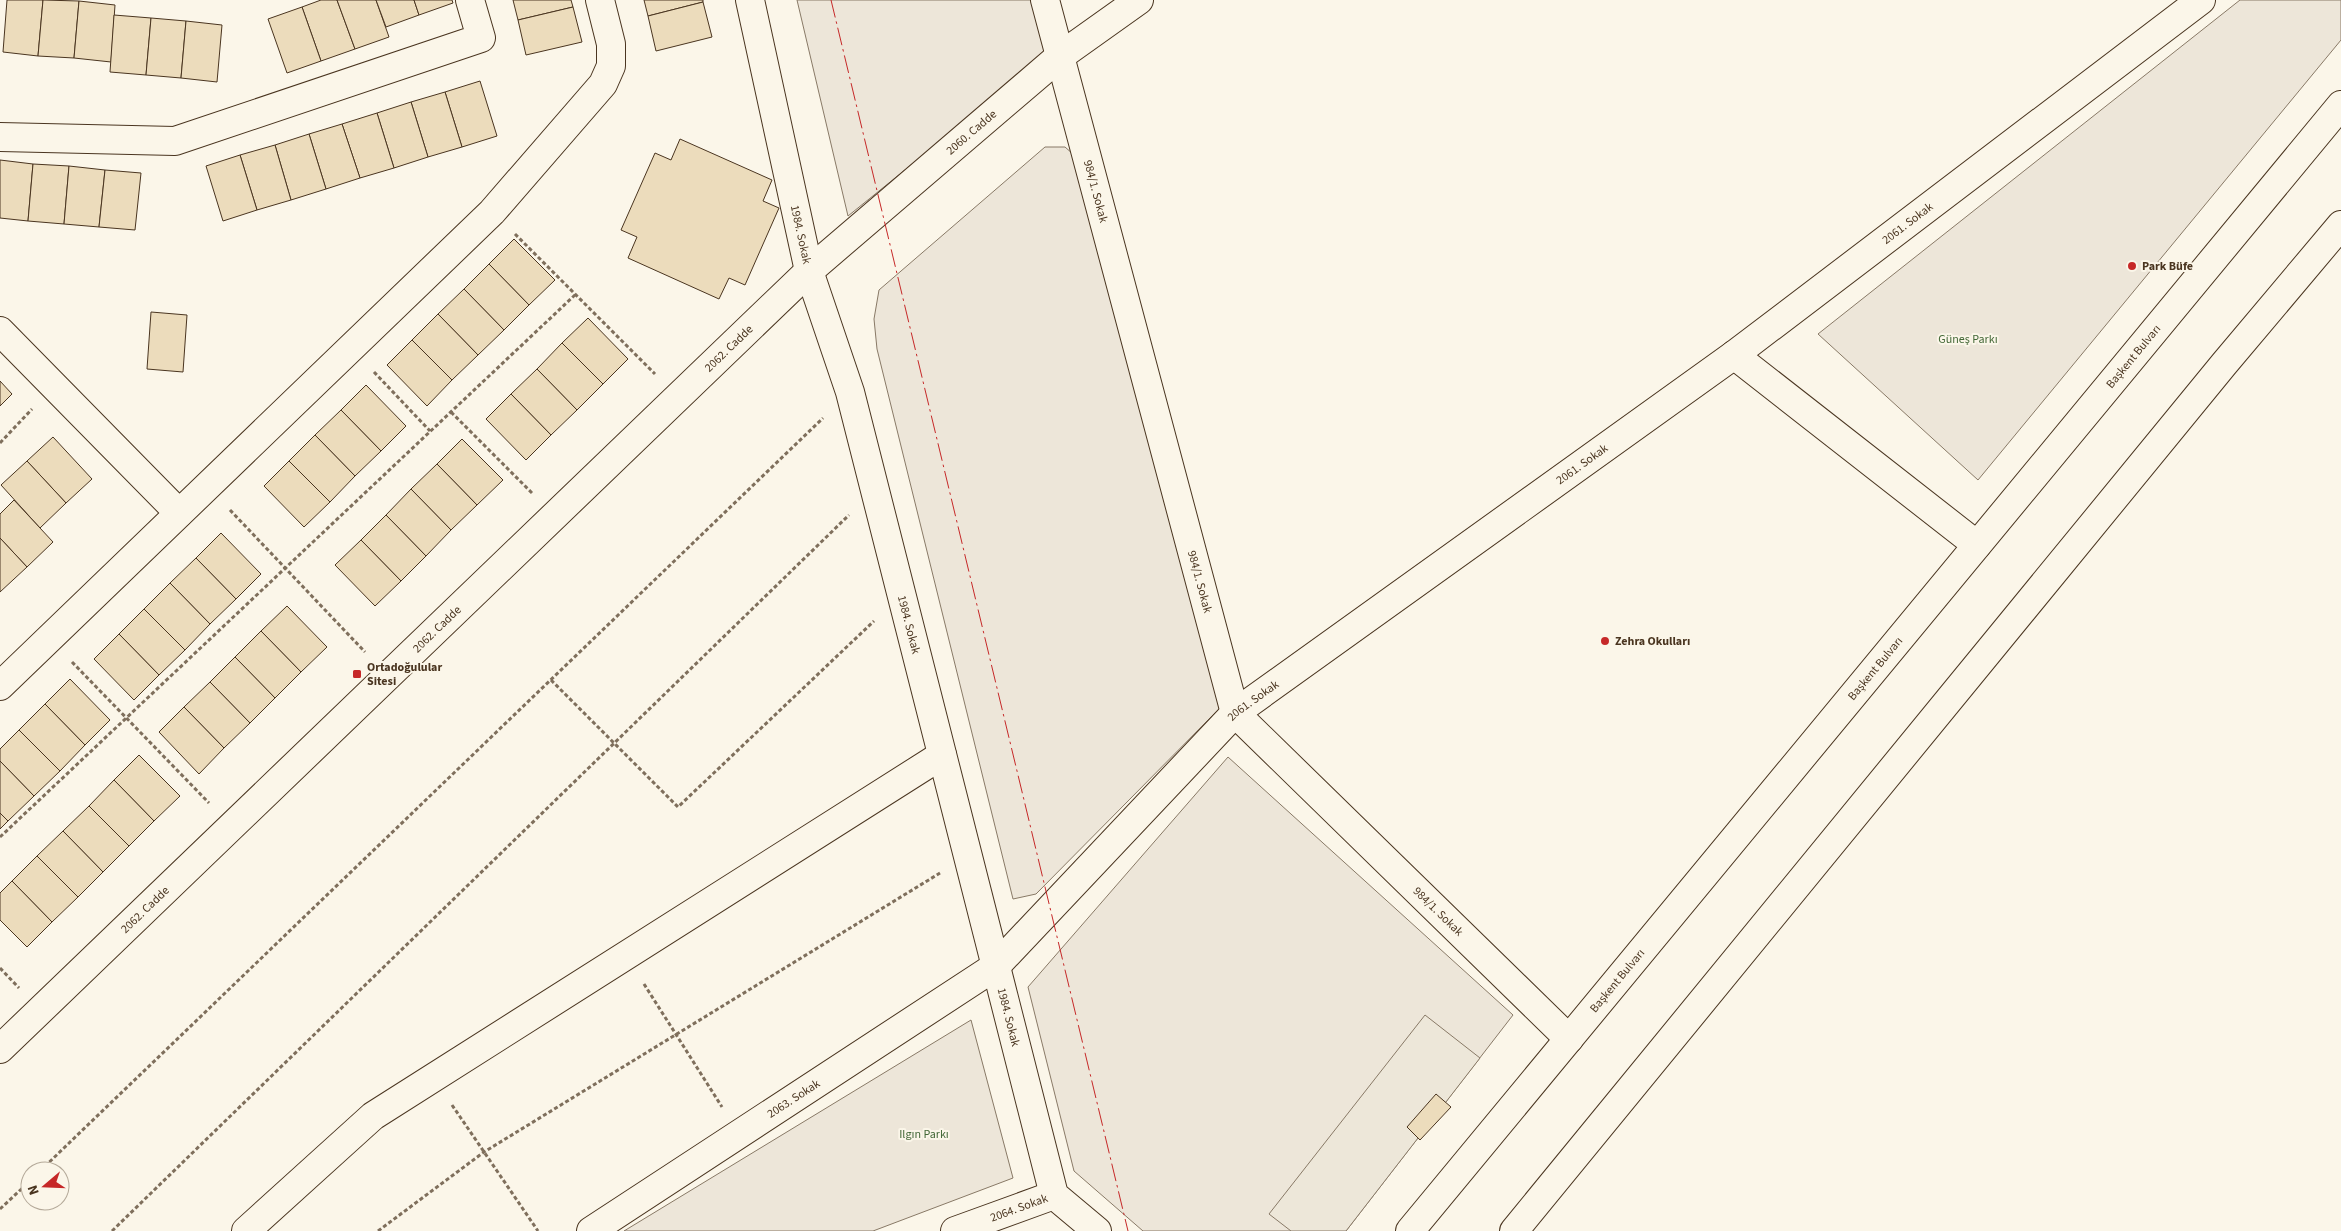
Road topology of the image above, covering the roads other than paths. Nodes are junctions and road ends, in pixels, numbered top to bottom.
1 (470, 0) edge
2 (600, 0) edge
3 (750, 0) edge
4 (1045, 0) edge
5 (1139, 0) edge
6 (2201, 0) edge
7 (1059, 57) junction
8 (2341, 105) edge
9 (0, 137) edge
10 (2341, 224) edge
11 (809, 271) junction
12 (0, 331) edge
13 (1734, 355) junction
14 (179, 513) junction
15 (1977, 545) junction
16 (0, 686) edge
17 (1235, 713) junction
18 (942, 755) junction
19 (996, 966) junction
20 (1569, 1039) junction
21 (0, 1049) edge
22 (1054, 1195) junction
23 (246, 1231) edge
24 (591, 1231) edge
25 (955, 1231) edge
26 (1097, 1231) edge
27 (1410, 1231) edge
28 (1514, 1231) edge

1 - 9 street
2 - 14 street
3 - 11 street, 1984. Sokak
4 - 7 street, 984/1. Sokak
5 - 7 street, 2060. Cadde
6 - 13 street, 2061. Sokak
7 - 11 street, 2060. Cadde
7 - 17 street, 984/1. Sokak
8 - 15 street, Başkent Bulvarı
10 - 28 street
11 - 18 street, 1984. Sokak
11 - 21 street, 2062. Cadde
12 - 14 street
13 - 15 street
13 - 17 street, 2061. Sokak
14 - 16 street
15 - 20 street, Başkent Bulvarı
17 - 19 street, 2061. Sokak
17 - 20 street, 984/1. Sokak
18 - 19 street, 1984. Sokak
18 - 23 street
19 - 22 street, 1984. Sokak
19 - 24 street, 2063. Sokak
20 - 27 street, Başkent Bulvarı
22 - 25 street, 2064. Sokak
22 - 26 street

